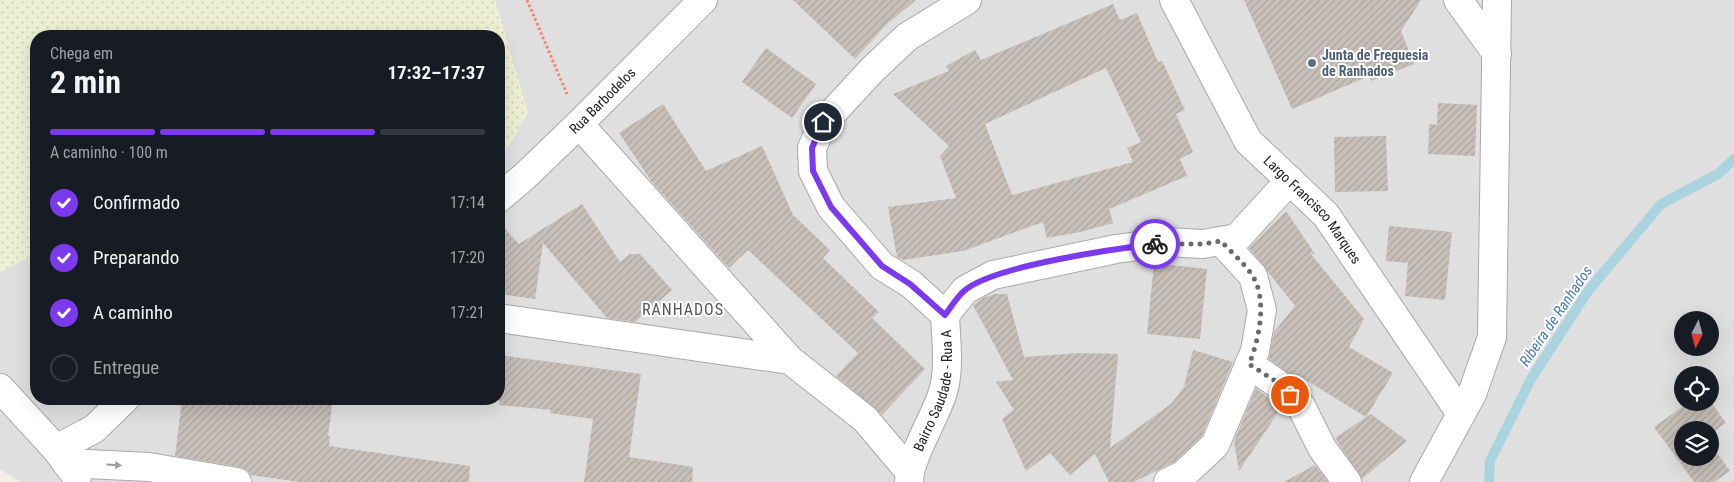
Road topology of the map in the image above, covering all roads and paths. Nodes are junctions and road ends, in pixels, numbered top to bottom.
1 (527, 0) edge
2 (703, 0) edge
3 (967, 0) edge
4 (1174, 0) edge
5 (1458, 0) edge
6 (1496, 0) edge
7 (1496, 54) junction
8 (579, 124) junction
9 (1290, 180) junction
10 (505, 193) edge
11 (1221, 241) junction
12 (945, 315) junction
13 (505, 319) edge
14 (790, 360) junction
15 (1249, 364) junction
16 (0, 388) edge
17 (119, 405) edge
18 (1461, 414) junction
19 (67, 465) edge
20 (909, 476) edge
21 (237, 482) edge
22 (1168, 482) edge
23 (1347, 482) edge
24 (1424, 482) edge

1 - 8 path
2 - 8 street, Rua Barbodelos
3 - 12 street, Bairro Saudade - Rua A
4 - 9 street, Largo Francisco Marques
5 - 7 street
6 - 7 street
7 - 18 street
8 - 10 street, Rua Barbodelos
8 - 14 street
9 - 11 street
9 - 18 street, Largo Francisco Marques
11 - 12 street
11 - 15 street
12 - 20 street, Bairro Saudade - Rua A
13 - 14 street
14 - 20 street
15 - 22 street
15 - 23 street
16 - 19 street
17 - 19 street
18 - 24 street
19 -> 21 street

